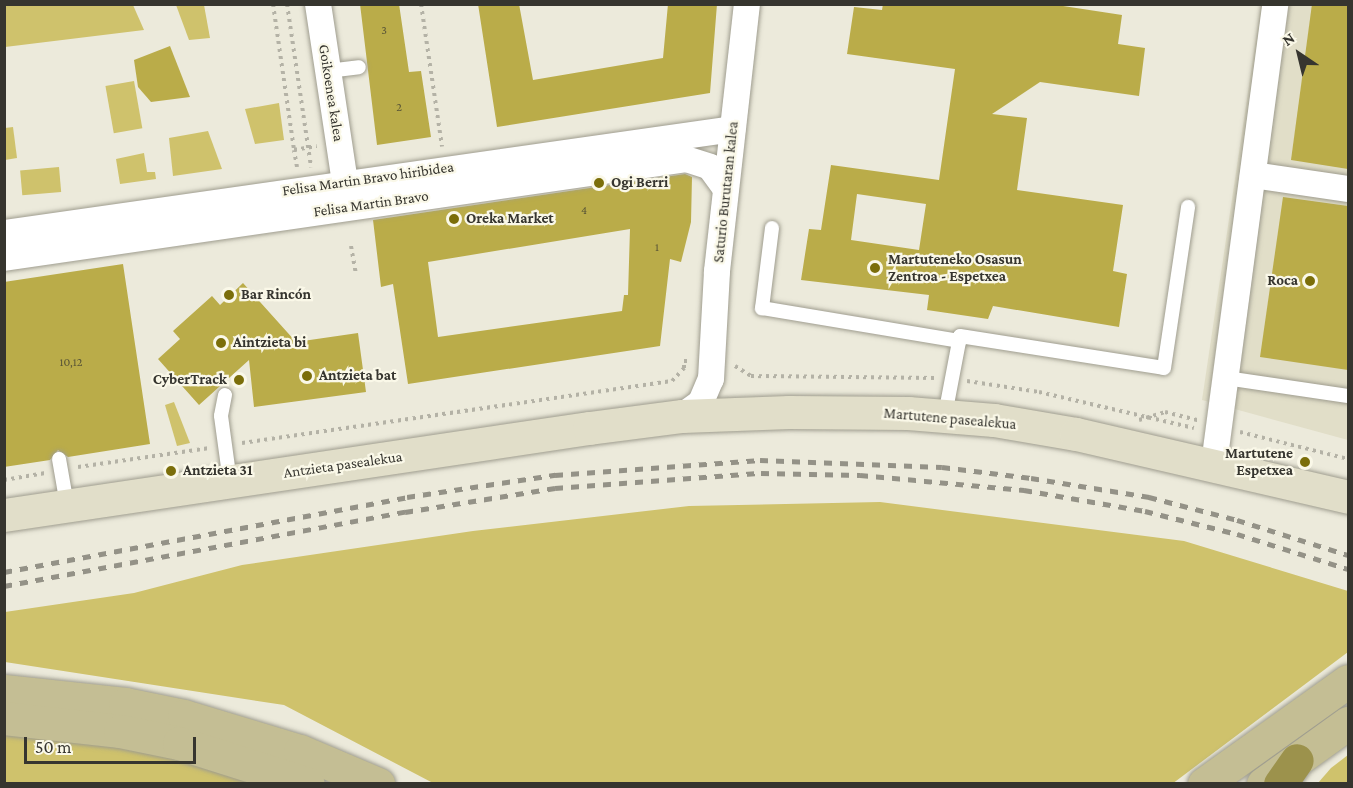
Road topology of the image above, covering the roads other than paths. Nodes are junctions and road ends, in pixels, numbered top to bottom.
1 (318, 4) edge
2 (747, 4) edge
3 (1275, 4) edge
4 (359, 67) dead end
5 (328, 71) junction
6 (733, 129) junction
7 (1253, 175) junction
8 (345, 182) junction
9 (726, 189) junction
10 (1348, 189) edge
11 (1188, 207) dead end
12 (772, 228) dead end
13 (4, 233) edge
14 (4, 258) edge
15 (959, 341) junction
16 (714, 368) junction
17 (1226, 378) junction
18 (225, 395) dead end
19 (1348, 396) edge
20 (739, 412) junction
21 (945, 415) junction
22 (682, 416) junction
23 (59, 459) dead end
24 (1214, 464) junction
25 (230, 482) junction
26 (1348, 496) edge
27 (67, 505) junction
28 (4, 515) edge
29 (1348, 681) edge
30 (4, 691) edge
31 (4, 718) edge
32 (1348, 723) edge
33 (1288, 772) edge
34 (309, 783) edge
35 (378, 783) edge
36 (1204, 783) edge
37 (1263, 783) edge

1 - 5 street, Goikoenea kalea
2 - 6 street, Saturio Burutaran kalea
3 - 7 street
4 - 5 lane
5 - 8 street, Goikoenea kalea
6 - 8 street, Felisa Martin Bravo hiribidea
6 - 9 street, Saturio Burutaran kalea
7 - 10 street
7 - 17 street
8 - 13 street, Felisa Martin Bravo hiribidea
9 - 14 street, Felisa Martin Bravo
9 - 16 street, Saturio Burutaran kalea
11 - 15 lane
12 - 15 lane
15 - 21 lane
16 - 20 street
16 - 22 street
17 - 19 lane
17 - 24 street
18 - 25 lane
20 - 21 main road, Martutene pasealekua
20 - 22 main road, Martutene pasealekua
21 - 24 main road, Martutene pasealekua
22 - 25 main road, Antzieta pasealekua
23 - 27 lane
24 - 26 main road, Martutene pasealekua
25 - 27 main road, Antzieta pasealekua
27 - 28 main road, Antzieta pasealekua
29 - 36 main road
30 - 35 main road
31 - 34 main road
32 - 33 main road
33 - 37 main road

